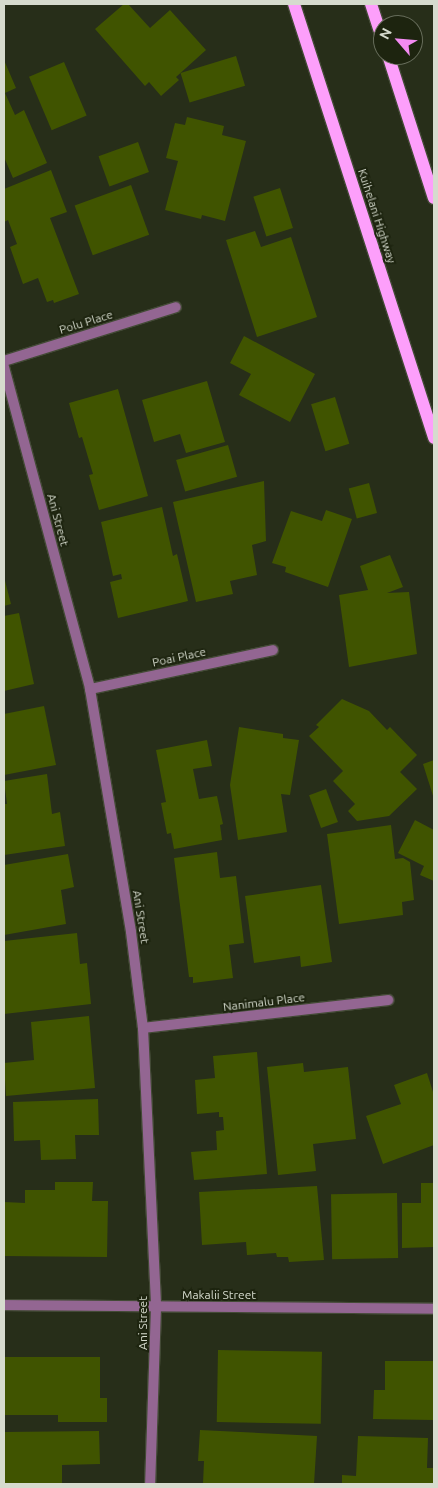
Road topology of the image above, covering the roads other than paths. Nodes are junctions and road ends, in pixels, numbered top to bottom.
1 (294, 4) edge
2 (391, 65) edge
3 (434, 198) edge
4 (176, 307) dead end
5 (4, 361) edge
6 (4, 367) edge
7 (434, 438) edge
8 (273, 650) dead end
9 (90, 688) junction
10 (388, 1000) dead end
11 (143, 1028) junction
12 (4, 1305) edge
13 (156, 1307) junction
14 (434, 1309) edge
15 (150, 1484) edge

1 - 7 main road, Kuihelani Highway
2 - 3 main road
4 - 5 street, Polu Place
6 - 9 street, Ani Street
8 - 9 street, Poai Place
9 - 11 street, Ani Street
10 - 11 street, Nanimalu Place
11 - 13 street, Ani Street
12 - 13 street, Makalii Street
13 - 14 street, Makalii Street
13 - 15 street, Ani Street

